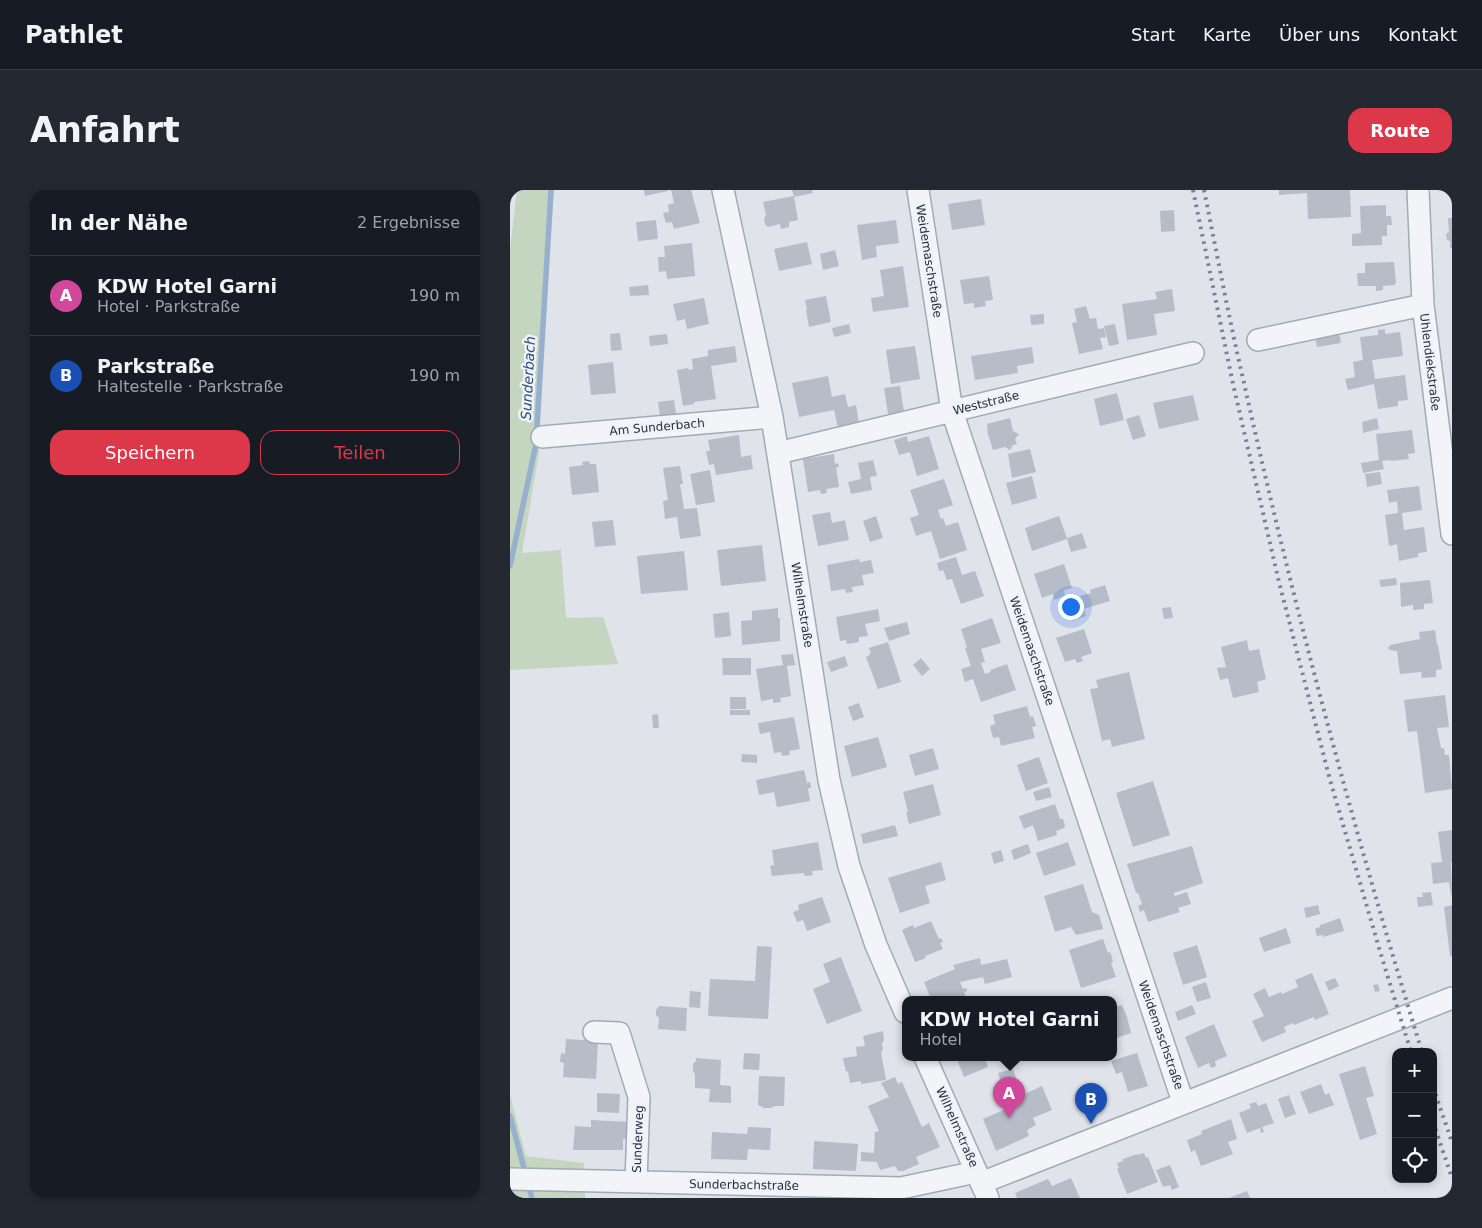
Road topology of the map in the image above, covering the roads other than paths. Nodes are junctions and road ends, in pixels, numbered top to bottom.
1 (723, 190) edge
2 (918, 190) edge
3 (1418, 190) edge
4 (1423, 305) junction
5 (1258, 340) dead end
6 (1193, 353) dead end
7 (952, 412) junction
8 (772, 417) junction
9 (542, 437) dead end
10 (778, 453) junction
11 (1452, 534) edge
12 (1452, 998) edge
13 (902, 1005) edge
14 (594, 1032) dead end
15 (927, 1061) edge
16 (1184, 1102) junction
17 (510, 1179) edge
18 (636, 1182) junction
19 (982, 1184) edge
20 (901, 1193) edge

1 - 8 street, Wilhelmstraße
2 - 7 street, Weidemaschstraße
3 - 4 street, Uhlendiekstraße
4 - 5 street
4 - 11 street, Uhlendiekstraße
6 - 7 street, Weststraße
7 - 10 street, Weststraße
7 - 16 street, Weidemaschstraße
8 - 9 street, Am Sunderbach
8 - 10 street, Wilhelmstraße
10 - 13 street, Wilhelmstraße
12 - 16 street, Sunderbachstraße
14 - 18 street, Sunderweg
15 - 19 street, Wilhelmstraße
16 - 19 street, Sunderbachstraße
17 - 18 street, Sunderbachstraße
18 - 20 street, Sunderbachstraße
19 - 20 street, Sunderbachstraße

